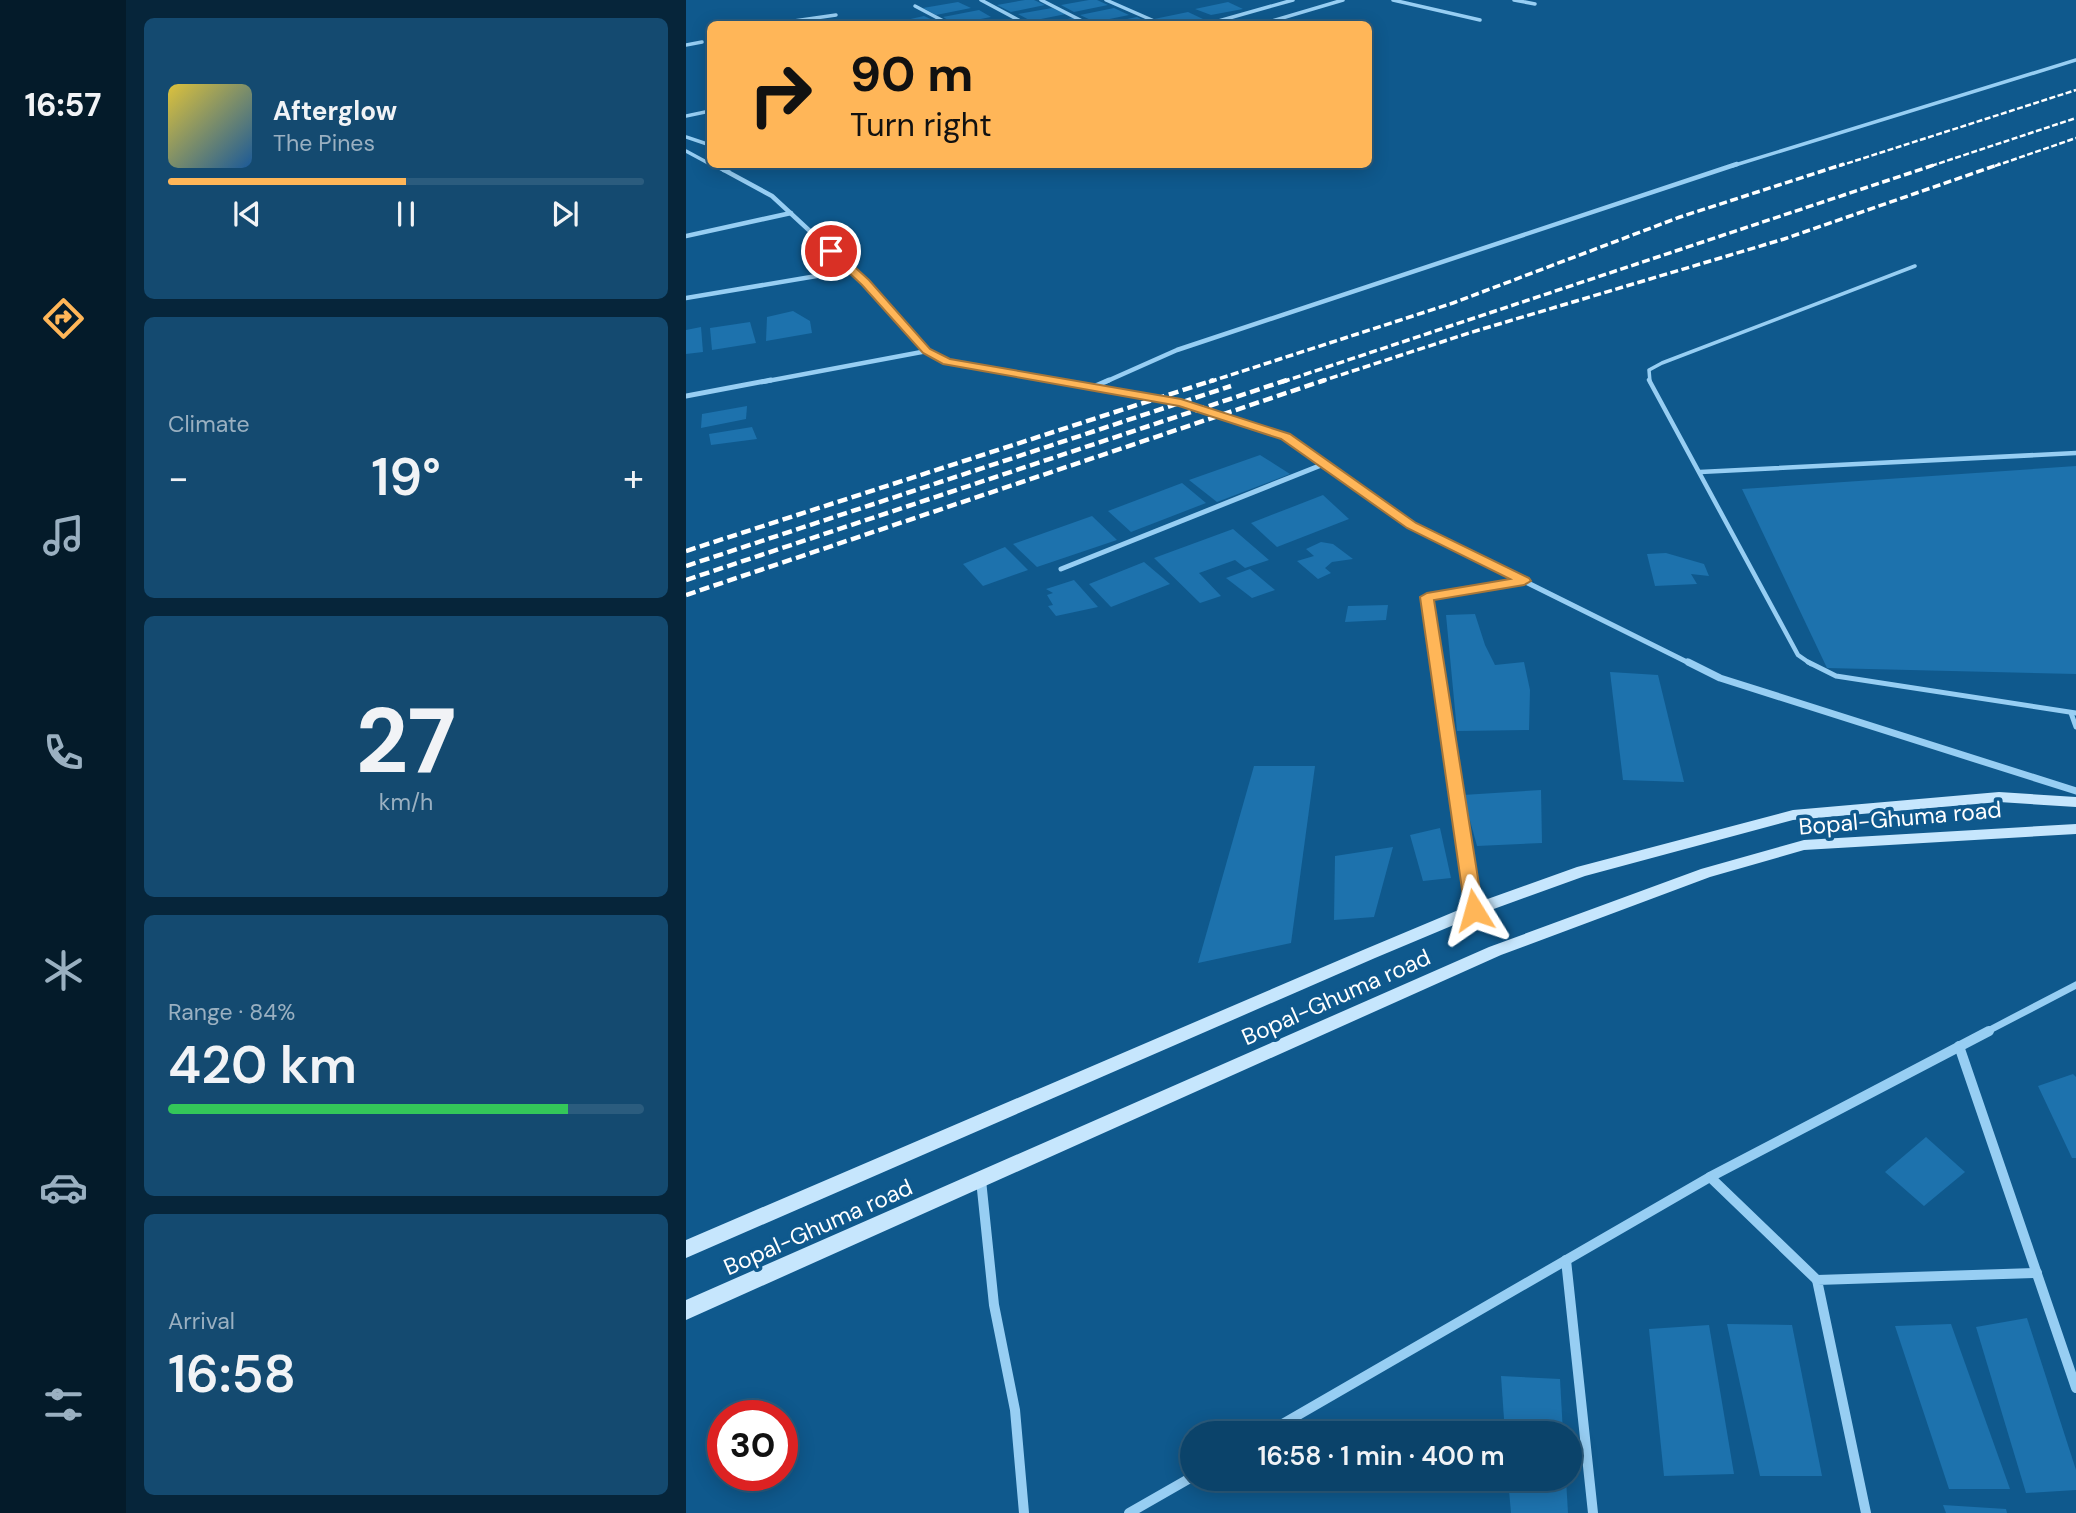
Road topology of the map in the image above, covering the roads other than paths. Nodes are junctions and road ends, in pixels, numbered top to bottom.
1 (981, 0) edge
2 (1041, 0) edge
3 (1106, 0) edge
4 (1293, 0) edge
5 (1343, 0) edge
6 (1393, 0) edge
7 (1514, 0) edge
8 (1535, 4) dead end
9 (915, 6) dead end
10 (836, 15) dead end
11 (1480, 20) dead end
12 (803, 21) edge
13 (944, 21) edge
14 (1020, 21) edge
15 (1082, 21) edge
16 (1154, 21) edge
17 (1219, 21) edge
18 (1272, 21) edge
19 (702, 42) dead end
20 (686, 45) edge
21 (2076, 60) edge
22 (707, 112) edge
23 (686, 116) edge
24 (686, 137) edge
25 (707, 144) edge
26 (686, 151) edge
27 (707, 162) edge
28 (719, 168) edge
29 (730, 168) edge
30 (723, 170) junction
31 (791, 213) junction
32 (686, 236) edge
33 (1915, 266) dead end
34 (852, 270) junction
35 (686, 298) edge
36 (927, 351) junction
37 (1093, 387) junction
38 (686, 396) edge
39 (2076, 453) edge
40 (1324, 464) junction
41 (1700, 472) junction
42 (1061, 569) dead end
43 (1524, 581) junction
44 (2073, 713) edge
45 (2076, 727) edge
46 (2076, 791) edge
47 (2076, 803) edge
48 (2076, 829) edge
49 (1474, 910) junction
50 (2076, 985) edge
51 (1959, 1046) junction
52 (1710, 1177) junction
53 (981, 1179) junction
54 (686, 1249) edge
55 (1566, 1259) junction
56 (2037, 1273) junction
57 (1817, 1280) junction
58 (686, 1310) edge
59 (2076, 1388) edge
60 (1287, 1421) edge
61 (1180, 1484) edge
62 (1024, 1513) edge
63 (1129, 1513) edge
64 (1593, 1513) edge
65 (1866, 1513) edge

1 - 14 street
2 - 15 street
3 - 16 street
4 - 17 street
5 - 18 street
6 - 11 street
7 - 8 street
9 - 13 street
10 - 12 street
19 - 20 street
21 - 37 street
22 - 23 street
24 - 25 street
26 - 27 street
28 - 30 street
29 - 30 street
30 - 31 street
31 - 32 street
31 - 34 street
33 - 41 lane
34 - 35 street
34 - 36 street
36 - 37 street
36 - 38 street
37 - 40 street
39 - 41 lane
40 - 42 street
40 - 43 street
41 - 44 lane
43 - 46 street
43 - 49 street
44 - 45 lane
47 - 49 street
48 - 53 street, Bopal-Ghuma road
49 - 54 street
50 - 51 street
51 - 52 street
51 - 56 street
52 - 55 street
52 - 57 street
53 - 58 street, Bopal-Ghuma road
53 - 62 street
55 - 60 street
55 - 64 street
56 - 57 street
56 - 59 street
57 - 65 street
61 - 63 street

